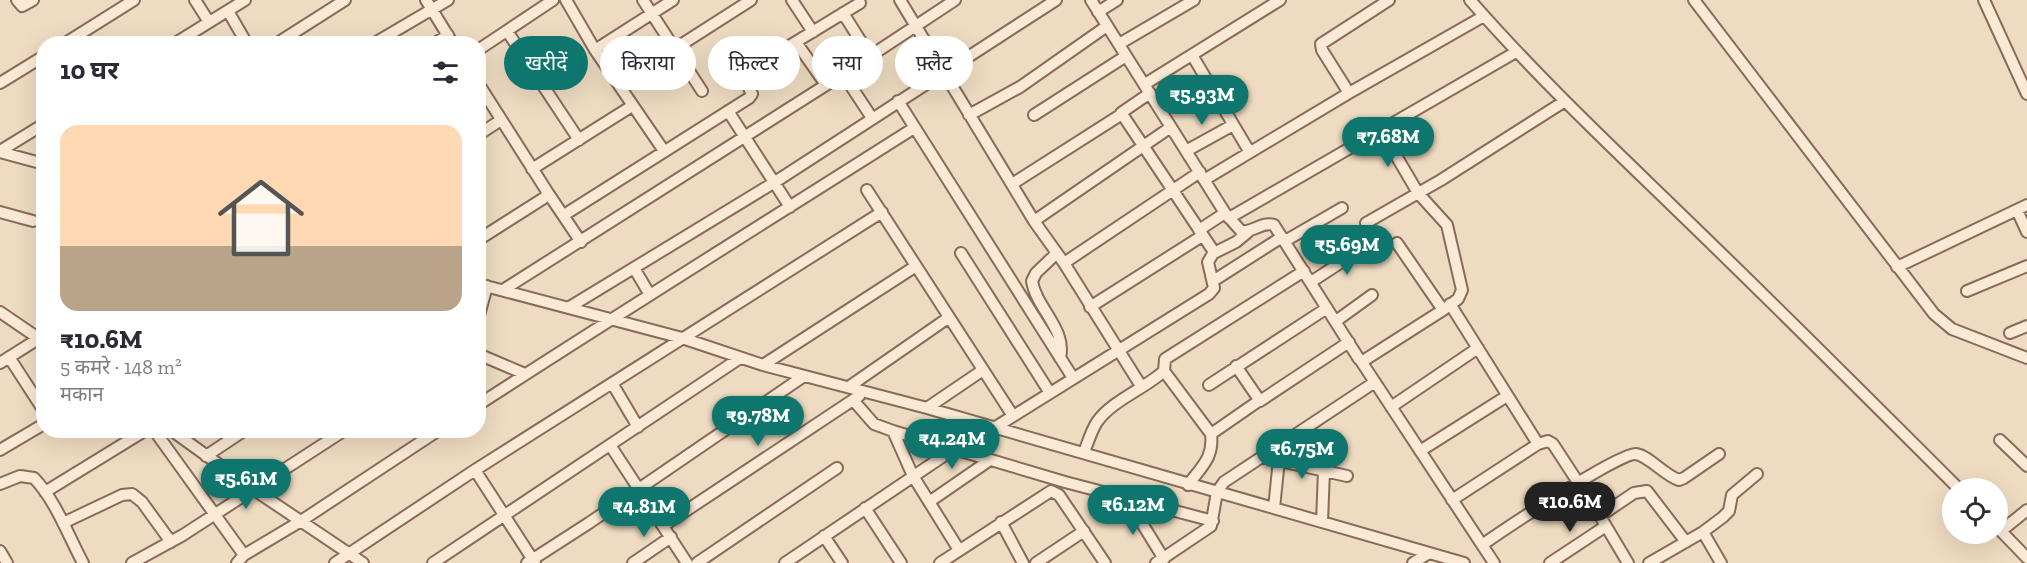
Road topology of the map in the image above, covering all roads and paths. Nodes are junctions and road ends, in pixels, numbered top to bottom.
1 (16, 0) edge
2 (33, 0) edge
3 (134, 0) edge
4 (195, 0) edge
5 (245, 0) edge
6 (345, 0) edge
7 (448, 0) edge
8 (553, 0) edge
9 (566, 0) edge
10 (643, 0) edge
11 (673, 0) edge
12 (751, 0) edge
13 (792, 0) edge
14 (900, 0) edge
15 (955, 0) edge
16 (1056, 0) edge
17 (1092, 0) edge
18 (1117, 0) edge
19 (1194, 0) edge
20 (1281, 0) edge
21 (1389, 0) edge
22 (1694, 0) edge
23 (1984, 0) edge
24 (1472, 1) edge
25 (860, 3) dead end
26 (428, 5) edge
27 (228, 11) junction
28 (1098, 12) junction
29 (652, 13) junction
30 (843, 13) junction
31 (1484, 16) junction
32 (209, 22) junction
33 (916, 26) junction
34 (1107, 27) junction
35 (507, 31) junction
36 (813, 32) junction
37 (77, 36) edge
38 (187, 36) edge
39 (243, 36) edge
40 (289, 36) edge
41 (384, 36) edge
42 (448, 36) edge
43 (668, 36) edge
44 (695, 36) edge
45 (857, 36) edge
46 (922, 36) edge
47 (800, 40) edge
48 (1119, 44) junction
49 (486, 45) edge
50 (800, 48) edge
51 (883, 48) edge
52 (596, 50) junction
53 (1516, 52) junction
54 (973, 53) edge
55 (1192, 55) junction
56 (1126, 56) junction
57 (36, 61) edge
58 (812, 65) edge
59 (696, 81) edge
60 (0, 82) edge
61 (1147, 88) junction
62 (750, 90) edge
63 (818, 90) edge
64 (854, 90) edge
65 (915, 90) edge
66 (954, 90) edge
67 (702, 91) dead end
68 (1349, 93) junction
69 (2027, 94) edge
70 (486, 96) edge
71 (898, 101) junction
72 (1565, 101) junction
73 (632, 106) junction
74 (728, 111) junction
75 (1121, 113) junction
76 (969, 115) junction
77 (1035, 115) dead end
78 (872, 118) junction
79 (501, 120) junction
80 (1233, 125) junction
81 (1171, 127) junction
82 (914, 128) junction
83 (36, 129) edge
84 (486, 130) edge
85 (1381, 130) junction
86 (745, 136) junction
87 (579, 140) junction
88 (1143, 145) junction
89 (664, 151) junction
90 (1186, 151) junction
91 (1248, 151) junction
92 (0, 152) edge
93 (36, 162) edge
94 (532, 169) junction
95 (1202, 176) junction
96 (775, 182) junction
97 (1012, 184) junction
98 (867, 190) dead end
99 (1174, 191) junction
100 (1418, 193) junction
101 (548, 194) junction
102 (790, 207) junction
103 (1342, 208) dead end
104 (2022, 208) edge
105 (0, 212) edge
106 (882, 212) junction
107 (564, 215) junction
108 (1227, 216) junction
109 (33, 221) dead end
110 (1034, 221) junction
111 (1365, 223) dead end
112 (1248, 232) junction
113 (2027, 232) edge
114 (1200, 233) junction
115 (486, 235) edge
116 (1283, 239) junction
117 (581, 242) junction
118 (1397, 243) dead end
119 (1366, 246) dead end
120 (962, 253) dead end
121 (1057, 253) junction
122 (1214, 254) junction
123 (1065, 263) junction
124 (1901, 264) junction
125 (916, 266) junction
126 (2027, 266) edge
127 (634, 268) junction
128 (1304, 271) junction
129 (1213, 281) junction
130 (1311, 282) junction
131 (486, 286) edge
132 (503, 290) junction
133 (1967, 291) dead end
134 (650, 295) junction
135 (1372, 296) dead end
136 (1090, 307) junction
137 (1447, 307) junction
138 (568, 308) junction
139 (1327, 308) junction
140 (1, 313) edge
141 (948, 318) junction
142 (610, 320) junction
143 (1335, 321) junction
144 (2027, 326) edge
145 (2010, 333) dead end
146 (36, 337) edge
147 (682, 338) junction
148 (1349, 342) junction
149 (36, 343) edge
150 (1478, 348) junction
151 (1119, 351) junction
152 (486, 357) edge
153 (740, 358) junction
154 (1060, 358) junction
155 (2027, 358) edge
156 (5, 360) edge
157 (1361, 361) junction
158 (763, 365) junction
159 (1236, 366) junction
160 (983, 370) junction
161 (1164, 371) junction
162 (525, 374) junction
163 (804, 376) junction
164 (1073, 378) junction
165 (1375, 382) junction
166 (612, 383) junction
167 (1209, 385) dead end
168 (850, 386) junction
169 (1141, 386) junction
170 (867, 391) junction
171 (1050, 393) junction
172 (1508, 396) junction
173 (486, 400) edge
174 (853, 400) junction
175 (1260, 400) junction
176 (36, 401) edge
177 (1391, 407) junction
178 (927, 408) junction
179 (1013, 416) junction
180 (961, 418) junction
181 (638, 426) junction
182 (36, 428) edge
183 (994, 428) junction
184 (893, 431) junction
185 (1211, 434) junction
186 (133, 438) edge
187 (160, 438) edge
188 (182, 438) edge
189 (233, 438) edge
190 (333, 438) edge
191 (428, 438) edge
192 (2000, 440) dead end
193 (1538, 444) junction
194 (1, 446) edge
195 (610, 446) junction
196 (951, 449) junction
197 (1420, 451) junction
198 (1084, 453) junction
199 (1719, 454) dead end
200 (206, 456) junction
201 (1263, 457) junction
202 (990, 460) junction
203 (1279, 460) junction
204 (2027, 466) edge
205 (837, 468) dead end
206 (475, 470) junction
207 (1324, 471) junction
208 (1757, 474) dead end
209 (913, 476) junction
210 (1347, 476) dead end
211 (1948, 478) edge
212 (1577, 483) junction
213 (0, 484) edge
214 (1188, 485) junction
215 (253, 489) junction
216 (639, 489) junction
217 (45, 492) junction
218 (1217, 492) junction
219 (1127, 499) junction
220 (1452, 500) junction
221 (929, 502) junction
222 (865, 508) junction
223 (1274, 508) junction
224 (2027, 510) edge
225 (215, 513) junction
226 (503, 515) junction
227 (301, 521) junction
228 (1213, 521) junction
229 (1603, 521) junction
230 (1001, 522) junction
231 (1322, 522) junction
232 (63, 523) junction
233 (2008, 524) edge
234 (663, 526) junction
235 (1084, 531) junction
236 (1703, 532) junction
237 (824, 536) junction
238 (671, 537) junction
239 (2008, 539) edge
240 (171, 542) junction
241 (1686, 542) junction
242 (1482, 545) junction
243 (959, 550) junction
244 (0, 551) edge
245 (1429, 553) junction
246 (349, 554) junction
247 (2027, 558) edge
248 (241, 559) edge
249 (1160, 561) edge
250 (532, 562) edge
251 (840, 562) edge
252 (7, 563) edge
253 (82, 563) edge
254 (132, 563) edge
255 (335, 563) edge
256 (363, 563) edge
257 (433, 563) edge
258 (633, 563) edge
259 (687, 563) edge
260 (697, 563) edge
261 (785, 563) edge
262 (901, 563) edge
263 (940, 563) edge
264 (1023, 563) edge
265 (1036, 563) edge
266 (1106, 563) edge
267 (1413, 563) edge
268 (1464, 563) edge
269 (1494, 563) edge
270 (1550, 563) edge
271 (1628, 563) edge
272 (1649, 563) edge
273 (1721, 563) edge

1 - 2 street
3 - 37 street
4 - 32 street
5 - 27 street
6 - 40 street
7 - 26 street
8 - 35 street
9 - 52 street
10 - 29 street
11 - 29 street
12 - 44 street
13 - 36 street
14 - 33 street
15 - 33 street
16 - 54 street
17 - 28 street
18 - 28 street
19 - 48 street
20 - 55 street
21 - 68 street
22 - 124 street
23 - 69 street
24 - 31 street
25 - 30 street
26 - 41 street
26 - 42 street
27 - 32 street
27 - 39 street
28 - 34 street
29 - 43 street
29 - 52 street
30 - 36 street
30 - 45 street
31 - 53 street
31 - 68 street
32 - 38 street
33 - 46 street
33 - 51 street
34 - 48 street
34 - 76 street
35 - 49 street
35 - 87 street
36 - 47 street
48 - 56 street
50 - 58 street
52 - 73 street
53 - 72 street
53 - 85 street
55 - 61 street
55 - 80 street
56 - 61 street
56 - 77 street
57 - 60 street
59 - 67 street
61 - 75 street
61 - 81 street
62 - 74 street
63 - 86 street
64 - 78 street
65 - 71 street
66 - 76 street
68 - 91 street
70 - 79 street
71 - 78 street
71 - 82 street
72 - 100 street
72 - 211 street
73 - 87 street
73 - 89 street
74 - 86 street
74 - 89 street
75 - 88 street
75 - 97 street
76 - 97 street
78 - 96 street
79 - 84 street
79 - 94 street
80 - 90 street
80 - 91 street
81 - 88 street
81 - 90 street
82 - 102 street
82 - 154 street
83 - 92 street
85 - 100 street
85 - 108 street
86 - 96 street
86 - 117 street
87 - 94 street
88 - 99 street
88 - 110 street
89 - 107 street
90 - 95 street
91 - 95 street
92 - 93 street
94 - 101 street
95 - 99 street
95 - 108 street
96 - 102 street
96 - 127 street
97 - 110 street
98 - 106 street
99 - 114 street
99 - 123 street
100 - 111 street
100 - 137 street
101 - 107 street
101 - 115 street
102 - 134 street
103 - 116 street
104 - 113 street
104 - 124 street
105 - 109 street
106 - 125 street
106 - 147 street
107 - 117 street
108 - 112 street
108 - 114 street
110 - 121 street
112 - 116 street
112 - 122 street
114 - 122 street
114 - 136 street
116 - 128 street
116 - 129 street
117 - 132 street
118 - 137 street
119 - 130 street
120 - 171 street
121 - 123 street
121 - 154 street
122 - 129 street
123 - 136 street
124 - 155 street
125 - 141 street
125 - 158 street
126 - 133 street
127 - 134 street
127 - 138 street
128 - 130 street
128 - 161 street
129 - 151 street
130 - 139 street
131 - 132 street
132 - 138 street
134 - 142 street
135 - 143 street
136 - 151 street
137 - 150 street
137 - 157 street
138 - 142 street
139 - 143 street
139 - 159 street
140 - 146 street
141 - 160 street
141 - 168 street
142 - 147 street
142 - 162 street
143 - 148 street
144 - 145 street
147 - 153 street
147 - 166 street
148 - 157 street
148 - 175 street
149 - 156 street
150 - 172 street
150 - 177 street
151 - 164 street
151 - 169 street
152 - 162 street
153 - 158 street
153 - 181 street
154 - 164 street
156 - 176 street
157 - 165 street
158 - 163 street
159 - 167 street
159 - 175 street
160 - 178 street
160 - 179 street
161 - 169 street
161 - 185 street
162 - 173 street
163 - 168 street
163 - 216 street
164 - 171 street
165 - 177 street
165 - 201 street
166 - 181 street
166 - 206 street
168 - 170 street
169 - 198 street
170 - 174 street
170 - 178 street
171 - 179 street
172 - 193 street
172 - 197 street
174 - 184 street
174 - 234 street
175 - 185 street
177 - 197 street
178 - 180 street
179 - 183 street
180 - 183 street
180 - 196 street
181 - 195 street
182 - 194 street
183 - 198 street
184 - 196 street
184 - 209 street
185 - 214 street
186 - 217 street
187 - 225 street
188 - 200 street
189 - 200 street
190 - 215 street
191 - 227 street
192 - 204 street
193 - 212 street
193 - 220 street
195 - 216 street
195 - 226 street
196 - 202 street
196 - 209 street
197 - 220 street
198 - 214 street
199 - 212 street
200 - 215 street
201 - 203 street
201 - 218 street
202 - 219 street
202 - 221 street
203 - 207 street
203 - 223 street
205 - 260 street
206 - 226 street
206 - 246 street
207 - 210 street
207 - 231 street
208 - 236 street
209 - 221 street
209 - 222 street
212 - 229 street
212 - 242 street
213 - 217 street
214 - 218 street
215 - 225 street
215 - 227 street
216 - 234 street
216 - 250 street
217 - 232 street
218 - 223 street
218 - 228 street
219 - 228 street
219 - 249 street
220 - 242 street
221 - 243 street
222 - 237 street
222 - 262 street
223 - 231 street
224 - 233 street
225 - 240 street
225 - 248 street
226 - 250 street
226 - 257 street
227 - 246 street
227 - 248 street
228 - 249 street
229 - 241 street
229 - 270 street
229 - 271 street
230 - 235 street
230 - 243 street
230 - 264 street
231 - 245 street
232 - 240 street
232 - 253 street
234 - 238 street
235 - 265 street
235 - 266 street
236 - 241 street
236 - 273 street
237 - 251 street
237 - 261 street
238 - 258 street
238 - 259 street
239 - 247 street
240 - 254 street
241 - 272 street
242 - 269 street
243 - 263 street
244 - 252 street
245 - 267 street
245 - 268 street
246 - 255 street
246 - 256 street

